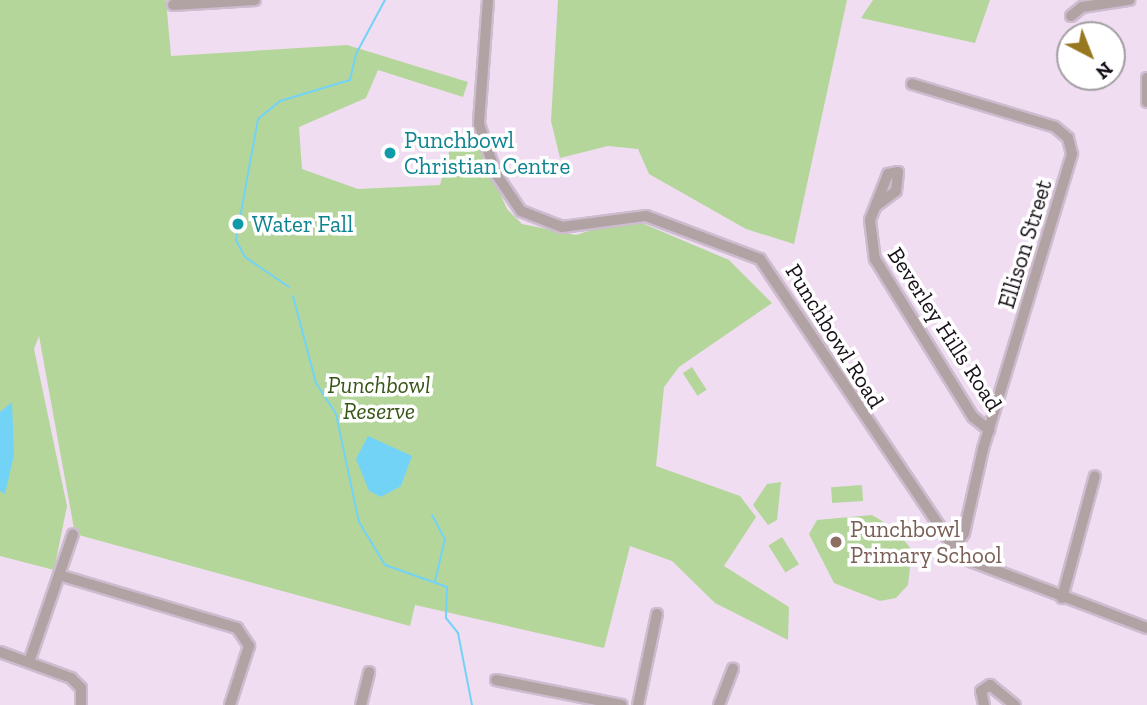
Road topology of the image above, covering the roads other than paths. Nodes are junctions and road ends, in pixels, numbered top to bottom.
1 (255, 0) edge
2 (488, 0) edge
3 (1129, 0) edge
4 (220, 1) edge
5 (1080, 4) edge
6 (173, 5) dead end
7 (1071, 16) dead end
8 (1147, 78) edge
9 (912, 84) dead end
10 (1147, 102) edge
11 (876, 206) dead end
12 (989, 430) junction
13 (1095, 475) dead end
14 (965, 522) junction
15 (73, 534) dead end
16 (946, 539) junction
17 (953, 550) junction
18 (59, 575) junction
19 (1062, 598) junction
20 (657, 614) dead end
21 (1147, 628) edge
22 (0, 652) edge
23 (29, 662) junction
24 (733, 669) dead end
25 (369, 672) dead end
26 (496, 680) dead end
27 (81, 705) edge
28 (230, 705) edge
29 (361, 705) edge
30 (622, 705) edge
31 (638, 705) edge
32 (719, 705) edge
33 (984, 705) edge
34 (1014, 705) edge

1 - 4 street
2 - 16 street, Punchbowl Road
3 - 5 street
4 - 6 street
5 - 7 street
8 - 10 street
9 - 12 street, Ellison Street
11 - 12 street, Beverley Hills Road
12 - 14 street, Ellison Street
13 - 19 street
14 - 16 street
14 - 17 street, Ellison Street
15 - 18 street
16 - 17 street, Punchbowl Road
17 - 19 street, Punchbowl Road
18 - 23 street
18 - 28 street
19 - 21 street, Punchbowl Road
20 - 31 street
22 - 23 street
23 - 27 street
24 - 32 street
25 - 29 street
26 - 30 street
33 - 34 street

